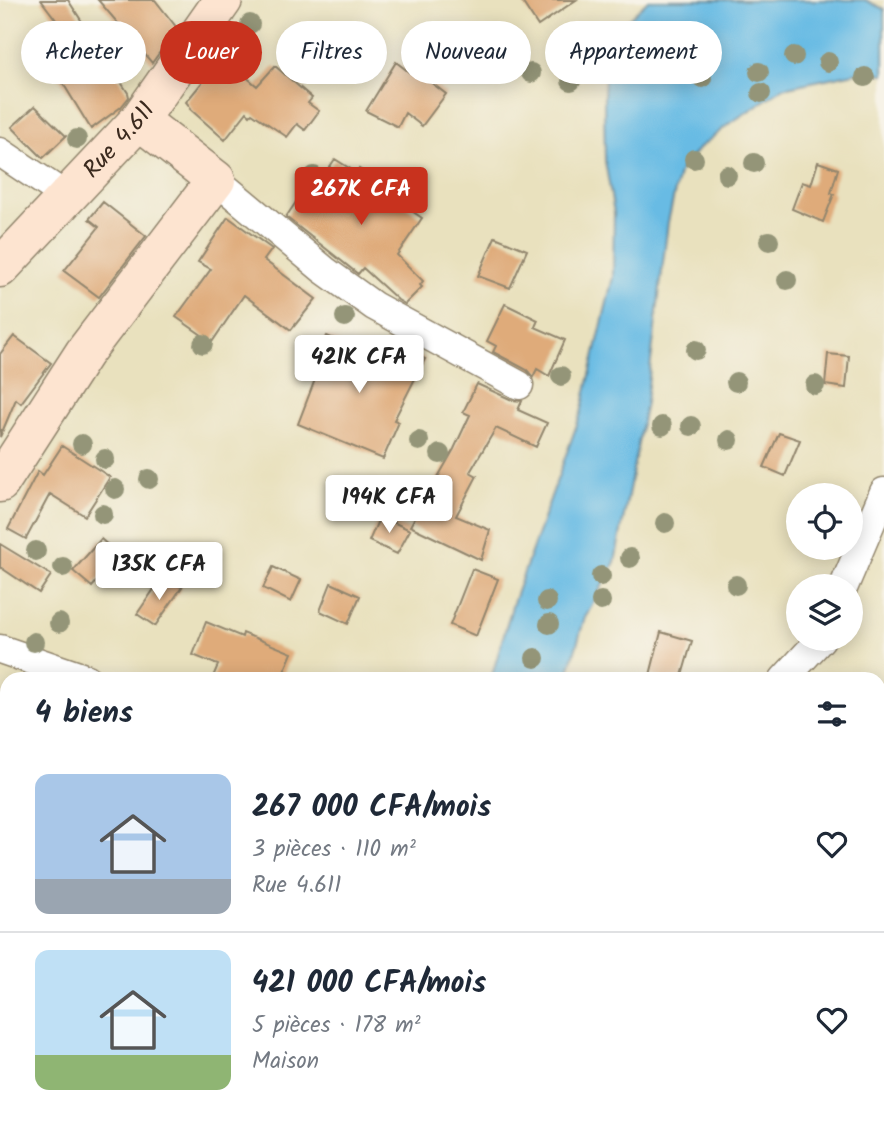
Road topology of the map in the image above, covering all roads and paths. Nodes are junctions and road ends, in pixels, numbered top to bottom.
1 (223, 0) edge
2 (139, 120) junction
3 (0, 152) edge
4 (216, 180) junction
5 (67, 197) junction
6 (0, 268) edge
7 (519, 385) dead end
8 (0, 483) edge
9 (884, 492) edge
10 (849, 574) edge
11 (0, 649) edge
12 (810, 651) edge
13 (67, 672) edge
14 (791, 672) edge

1 - 2 street, Rue 4.611
2 - 4 street
2 - 5 street, Rue 4.611
3 - 5 street
4 - 7 street
4 - 8 street
5 - 6 street, Rue 4.611
9 - 10 street
11 - 13 street
12 - 14 street

